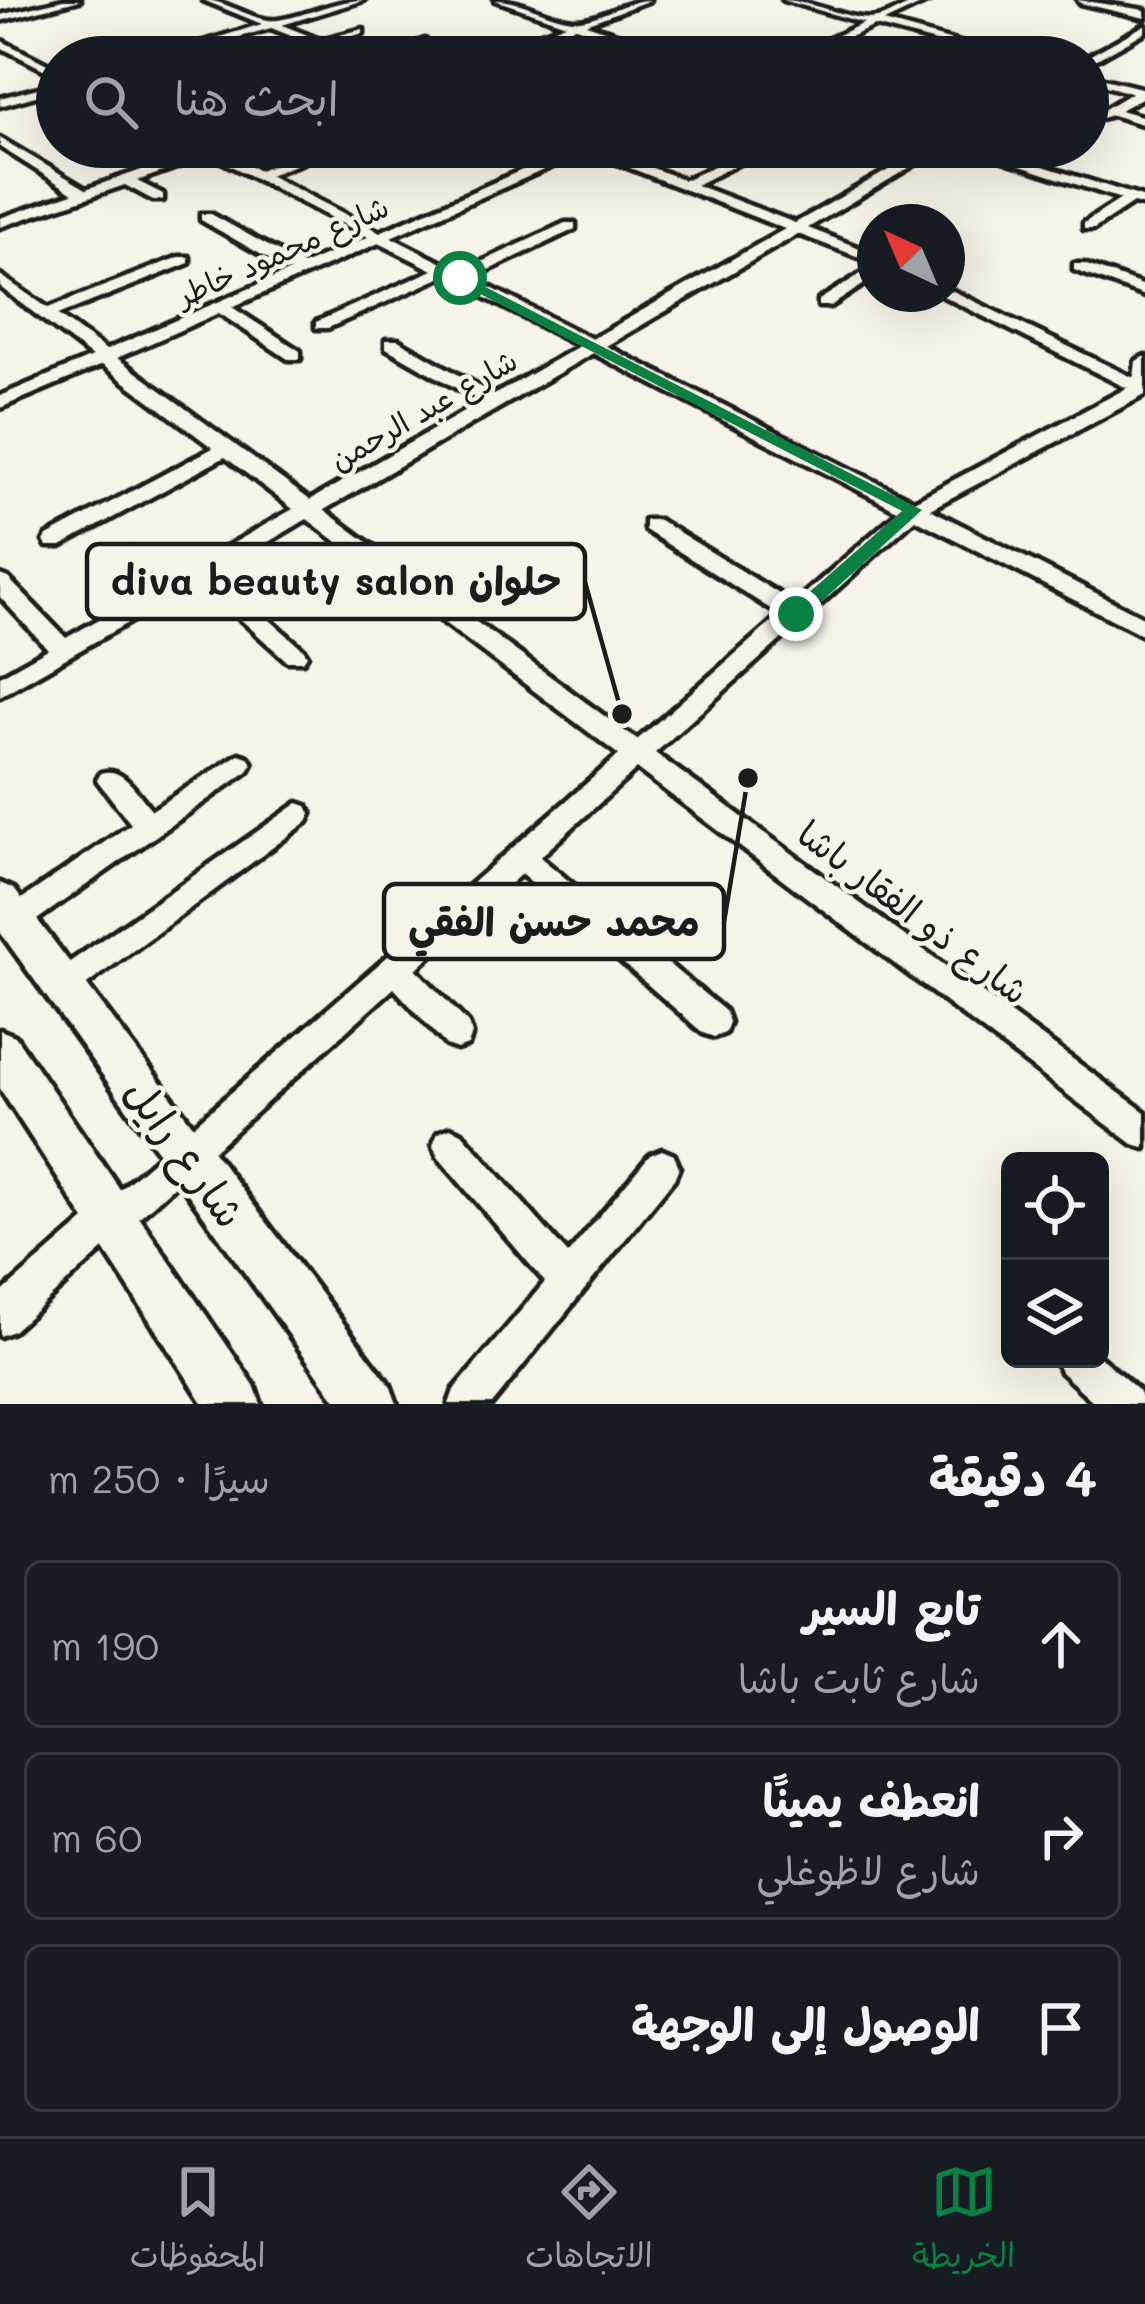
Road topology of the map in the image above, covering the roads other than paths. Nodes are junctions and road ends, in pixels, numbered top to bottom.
1 (208, 0) edge
2 (359, 0) edge
3 (500, 0) edge
4 (645, 0) edge
5 (788, 0) edge
6 (926, 0) edge
7 (1084, 0) edge
8 (68, 1) edge
9 (1145, 14) edge
10 (0, 18) edge
11 (340, 22) dead end
12 (874, 22) junction
13 (576, 24) junction
14 (273, 25) junction
15 (1145, 28) edge
16 (358, 32) dead end
17 (298, 34) junction
18 (234, 36) edge
19 (303, 36) edge
20 (344, 36) edge
21 (541, 36) edge
22 (615, 36) edge
23 (842, 36) edge
24 (927, 36) edge
25 (0, 43) edge
26 (1114, 45) junction
27 (1109, 48) edge
28 (1130, 49) dead end
29 (36, 62) edge
30 (1109, 84) edge
31 (36, 92) edge
32 (1143, 93) edge
33 (0, 102) edge
34 (1109, 112) edge
35 (1109, 115) edge
36 (1145, 122) edge
37 (0, 142) edge
38 (36, 164) edge
39 (42, 168) edge
40 (158, 168) edge
41 (245, 168) edge
42 (280, 168) edge
43 (538, 168) edge
44 (641, 168) edge
45 (721, 168) edge
46 (901, 168) edge
47 (1036, 168) edge
48 (258, 176) junction
49 (126, 180) junction
50 (686, 185) junction
51 (84, 194) junction
52 (158, 197) dead end
53 (1138, 200) edge
54 (206, 217) dead end
55 (0, 223) edge
56 (570, 226) dead end
57 (1089, 226) dead end
58 (796, 228) junction
59 (380, 238) junction
60 (857, 253) edge
61 (184, 260) dead end
62 (1079, 268) dead end
63 (302, 272) junction
64 (452, 275) junction
65 (0, 280) edge
66 (857, 282) edge
67 (1145, 291) edge
68 (826, 303) dead end
69 (965, 303) edge
70 (221, 307) junction
71 (46, 314) junction
72 (322, 325) dead end
73 (392, 344) dead end
74 (592, 346) junction
75 (295, 355) dead end
76 (105, 357) junction
77 (1145, 361) edge
78 (1143, 389) edge
79 (494, 402) junction
80 (0, 403) edge
81 (227, 448) junction
82 (309, 508) junction
83 (914, 510) junction
84 (652, 525) dead end
85 (54, 541) dead end
86 (139, 554) dead end
87 (200, 571) junction
88 (0, 583) edge
89 (175, 585) junction
90 (796, 614) junction
91 (1145, 628) edge
92 (62, 650) junction
93 (295, 655) dead end
94 (0, 687) edge
95 (638, 753) junction
96 (238, 764) dead end
97 (110, 780) dead end
98 (298, 814) dead end
99 (149, 826) junction
100 (521, 857) junction
101 (7, 910) edge
102 (395, 968) junction
103 (62, 985) junction
104 (714, 1022) dead end
105 (457, 1034) dead end
106 (0, 1051) edge
107 (1145, 1132) edge
108 (450, 1145) dead end
109 (186, 1153) junction
110 (662, 1167) dead end
111 (112, 1219) junction
112 (568, 1281) junction
113 (0, 1318) edge
114 (1083, 1368) edge
115 (235, 1404) edge
116 (371, 1404) edge
117 (468, 1404) edge
118 (1124, 1404) edge

1 - 14 street
2 - 14 street
3 - 13 street
4 - 13 street
5 - 12 street
6 - 12 street
7 - 9 street
8 - 10 street
11 - 17 street
12 - 23 street
12 - 24 street
13 - 21 street
13 - 22 street
14 - 17 street
14 - 18 street
15 - 26 street
16 - 20 street
17 - 19 street
25 - 29 street
26 - 27 street
26 - 28 street
30 - 32 street
31 - 33 street
32 - 34 street
35 - 36 street
37 - 38 street
39 - 51 street
40 - 49 street
41 - 48 street
42 - 48 street
43 - 59 street, شارع محمود خاطر
44 - 50 street
45 - 50 street
46 - 58 street, شارع عبد الرحمن
47 - 53 street
48 - 59 street
49 - 51 street
49 - 52 street
50 - 58 street
51 - 55 street
53 - 57 street
54 - 63 street
56 - 64 street
58 - 60 street
58 - 74 street, شارع عبد الرحمن
59 - 63 street, شارع محمود خاطر
59 - 64 street
61 - 71 street
62 - 67 street
63 - 70 street, شارع محمود خاطر
64 - 72 street
64 - 74 street
65 - 71 street, شارع ذو الفقار باشا
66 - 68 street
69 - 78 street
70 - 75 street
70 - 76 street, شارع محمود خاطر
71 - 76 street, شارع ذو الفقار باشا
73 - 79 street
74 - 79 street, شارع عبد الرحمن
74 - 83 street
76 - 80 street, شارع محمود خاطر
76 - 81 street, شارع ذو الفقار باشا
77 - 78 street
78 - 83 street
79 - 82 street, شارع عبد الرحمن
81 - 82 street, شارع ذو الفقار باشا
81 - 85 street
82 - 87 street, شارع عبد الرحمن
82 - 95 street, شارع ذو الفقار باشا
83 - 90 street
83 - 91 street
84 - 90 street
86 - 89 street
87 - 89 street, شارع عبد الرحمن
87 - 93 street
88 - 92 street
89 - 92 street, شارع عبد الرحمن
90 - 95 street
92 - 94 street, شارع عبد الرحمن
95 - 100 street
95 - 107 street, شارع ذو الفقار باشا
96 - 99 street
97 - 99 street
98 - 103 street
99 - 101 street
100 - 102 street
100 - 104 street
101 - 103 street, شارع رايل
102 - 105 street
102 - 109 street
103 - 109 street, شارع رايل
106 - 111 street
108 - 112 street
109 - 111 street
109 - 116 street, شارع رايل
110 - 112 street
111 - 113 street
111 - 115 street
112 - 117 street
114 - 118 street

